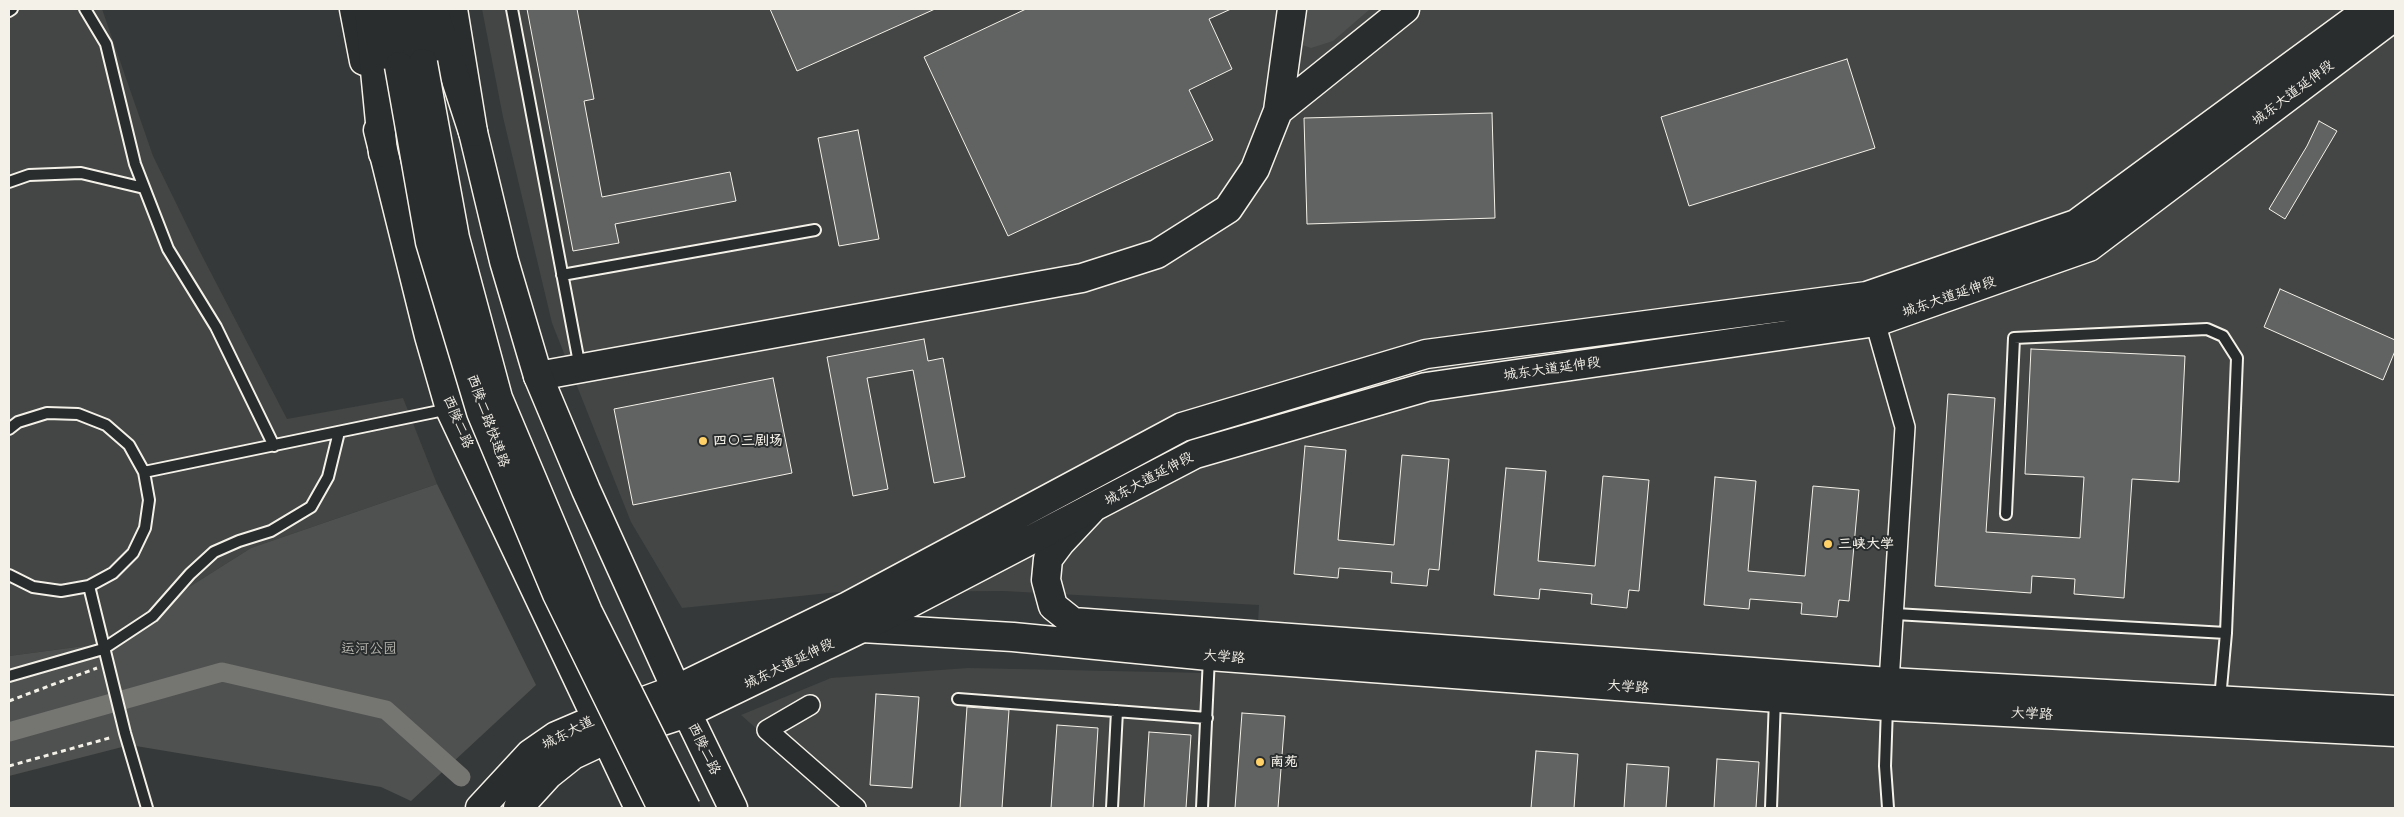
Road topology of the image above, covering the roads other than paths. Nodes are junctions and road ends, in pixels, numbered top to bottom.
1 (12, 9) edge
2 (85, 9) edge
3 (354, 9) edge
4 (369, 9) edge
5 (389, 9) edge
6 (415, 9) edge
7 (433, 9) edge
8 (453, 9) edge
9 (512, 9) edge
10 (1292, 9) edge
11 (1405, 9) edge
12 (2369, 9) edge
13 (9, 11) edge
14 (2395, 16) edge
15 (411, 65) junction
16 (1278, 111) junction
17 (473, 132) junction
18 (383, 153) junction
19 (9, 182) edge
20 (144, 188) junction
21 (815, 230) dead end
22 (562, 275) junction
23 (1867, 296) junction
24 (1876, 322) junction
25 (580, 369) junction
26 (538, 376) junction
27 (450, 409) junction
28 (9, 429) edge
29 (340, 432) junction
30 (274, 446) junction
31 (144, 472) junction
32 (1092, 510) junction
33 (2006, 514) dead end
34 (9, 575) edge
35 (89, 586) junction
36 (1895, 614) junction
37 (862, 628) junction
38 (2226, 633) junction
39 (103, 649) junction
40 (1209, 656) junction
41 (9, 676) edge
42 (1888, 694) junction
43 (1775, 698) junction
44 (958, 700) dead end
45 (2220, 700) junction
46 (682, 701) junction
47 (810, 705) dead end
48 (2395, 710) edge
49 (1117, 712) junction
50 (1207, 718) junction
51 (603, 728) junction
52 (2395, 732) edge
53 (147, 808) edge
54 (480, 808) edge
55 (518, 808) edge
56 (639, 808) edge
57 (662, 808) edge
58 (686, 808) edge
59 (733, 808) edge
60 (856, 808) edge
61 (1112, 808) edge
62 (1202, 808) edge
63 (1771, 808) edge
64 (1888, 808) edge

1 - 13 lane
2 - 20 lane
3 - 18 main road, 西陵二路
4 - 18 main road
5 - 15 main road, 西陵二路快速路
6 - 15 main road, 西陵二路快速路
7 - 17 main road
8 - 17 main road, 西陵二路
9 - 22 lane
10 - 16 main road
11 - 16 main road
12 - 23 main road, 城东大道延伸段
14 - 24 main road, 城东大道延伸段
15 - 57 main road, 西陵二路快速路, bridge
15 - 58 main road, 西陵二路快速路, bridge
16 - 25 main road
17 - 26 main road, 西陵二路
18 - 27 main road, 西陵二路
19 - 20 lane
20 - 30 lane
21 - 22 lane
22 - 25 lane
23 - 24 street
23 - 46 main road, 城东大道延伸段
24 - 32 main road, 城东大道延伸段
24 - 36 street
25 - 26 main road
26 - 46 main road, 西陵二路
27 - 29 lane
27 - 51 main road, 西陵二路
28 - 31 lane
29 - 30 lane
29 - 39 lane
30 - 31 lane
31 - 35 lane
32 - 37 main road, 城东大道延伸段
32 - 42 main road, 大学路
33 - 38 lane
34 - 35 lane
35 - 39 lane
36 - 38 lane
36 - 42 street
37 - 40 main road, 大学路
37 - 46 main road, 城东大道延伸段
38 - 45 lane
39 - 41 lane
39 - 53 lane
40 - 43 main road, 大学路
40 - 50 lane
42 - 43 main road, 大学路
42 - 45 main road, 大学路
42 - 52 main road, 大学路
42 - 64 lane
43 - 63 lane
44 - 49 lane
45 - 48 main road, 大学路
46 - 51 main road, 城东大道
46 - 59 main road, 西陵二路
47 - 60 street
49 - 50 lane
49 - 61 lane
50 - 62 lane
51 - 54 main road, 城东大道
51 - 55 main road, 城东大道
51 - 56 main road, 西陵二路

